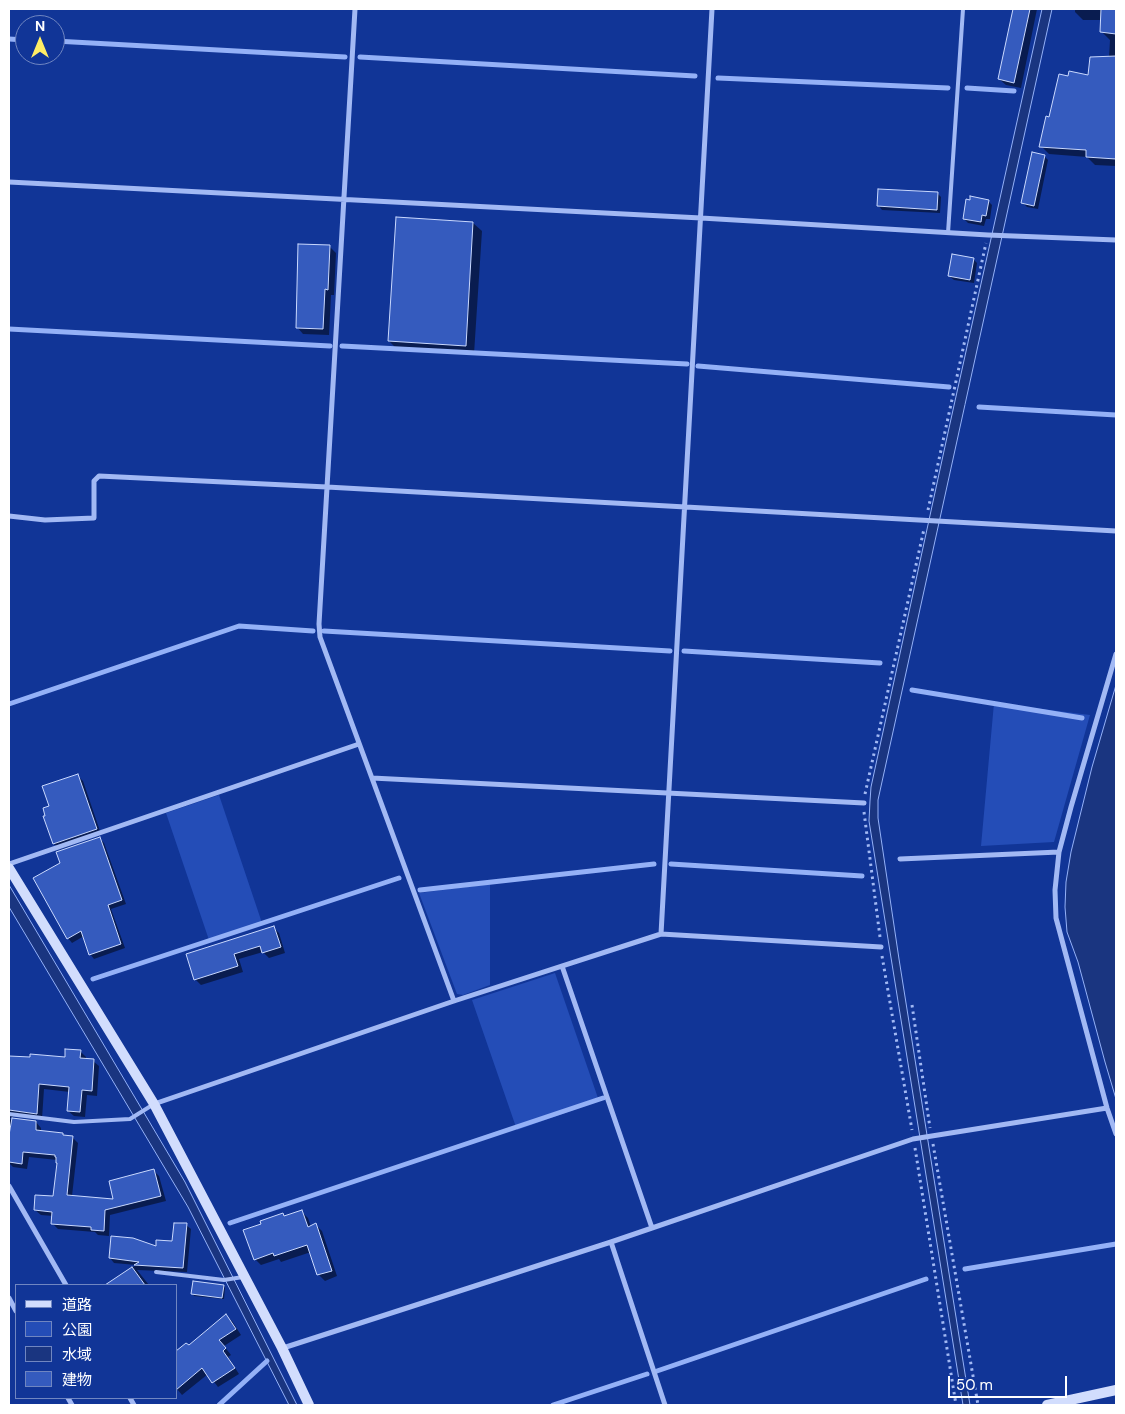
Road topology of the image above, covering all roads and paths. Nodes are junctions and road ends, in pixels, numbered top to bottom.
1 (355, 9) edge
2 (712, 9) edge
3 (963, 9) edge
4 (9, 182) edge
5 (344, 200) junction
6 (701, 218) junction
7 (948, 233) junction
8 (988, 235) junction
9 (1116, 240) edge
10 (327, 487) junction
11 (685, 506) junction
12 (9, 516) edge
13 (926, 520) junction
14 (1116, 531) edge
15 (1116, 654) edge
16 (359, 744) junction
17 (372, 778) junction
18 (669, 794) junction
19 (864, 803) junction
20 (1059, 852) junction
21 (900, 859) dead end
22 (9, 864) edge
23 (9, 868) edge
24 (661, 934) junction
25 (881, 947) junction
26 (562, 966) junction
27 (454, 1001) junction
28 (912, 1005) dead end
29 (154, 1104) junction
30 (1107, 1108) junction
31 (9, 1114) edge
32 (1116, 1134) edge
33 (930, 1136) junction
34 (915, 1139) junction
35 (9, 1186) edge
36 (652, 1228) junction
37 (611, 1242) junction
38 (156, 1272) dead end
39 (240, 1277) junction
40 (65, 1284) edge
41 (9, 1298) edge
42 (15, 1309) edge
43 (282, 1348) junction
44 (1116, 1390) edge
45 (310, 1405) edge
46 (665, 1405) edge
47 (956, 1405) edge
48 (978, 1405) edge
49 (1047, 1405) edge

1 - 5 street
2 - 6 street
3 - 7 lane
4 - 5 street
5 - 6 street
5 - 10 street
6 - 7 street
6 - 11 street
7 - 8 street
8 - 9 street
8 - 13 path
10 - 11 street
10 - 12 street
10 - 16 street
11 - 13 street
11 - 18 street
13 - 14 street
13 - 19 path
15 - 20 street
16 - 17 street
16 - 22 street
17 - 18 street
17 - 27 street
18 - 19 street
18 - 24 street
19 - 25 path
20 - 21 street
20 - 30 street
23 - 29 street
24 - 25 street
24 - 26 street
25 - 34 path
26 - 27 street
26 - 36 street
27 - 29 street
28 - 33 path
29 - 31 lane
29 - 39 street
30 - 32 street
30 - 33 street
33 - 34 street
33 - 48 path
34 - 36 street
34 - 47 path
35 - 40 street
36 - 37 street
37 - 43 street
37 - 46 street
38 - 39 lane
39 - 43 street
41 - 42 street
43 - 45 street
44 - 49 street

